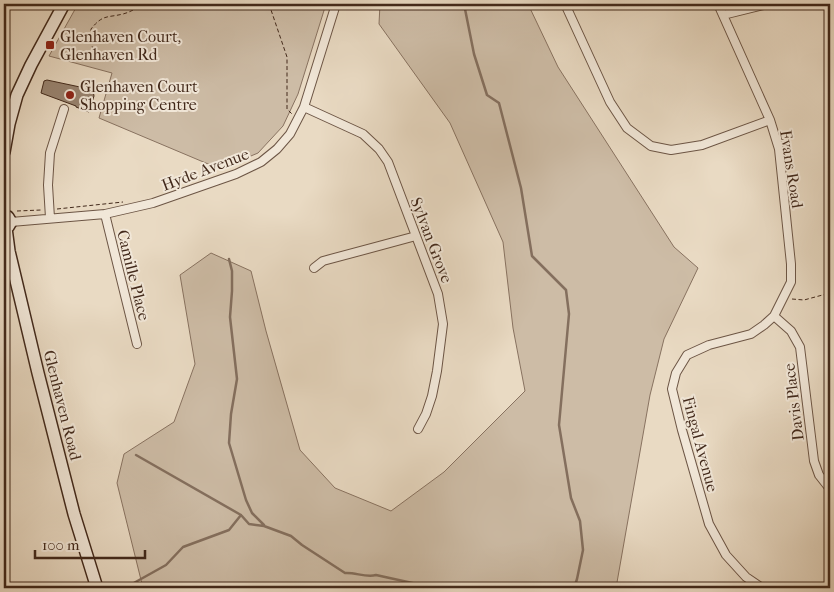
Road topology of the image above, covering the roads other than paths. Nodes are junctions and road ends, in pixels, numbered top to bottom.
1 (64, 4) edge
2 (336, 4) edge
3 (565, 4) edge
4 (718, 4) edge
5 (768, 4) edge
6 (723, 15) junction
7 (304, 107) junction
8 (64, 109) dead end
9 (770, 120) junction
10 (4, 149) edge
11 (104, 214) junction
12 (50, 218) junction
13 (7, 219) edge
14 (416, 236) junction
15 (314, 268) dead end
16 (774, 316) junction
17 (137, 344) dead end
18 (418, 428) dead end
19 (830, 489) edge
20 (94, 587) edge
21 (762, 588) edge

1 - 10 main road
2 - 7 street, Hyde Avenue
3 - 9 street
4 - 6 street, Evans Road
5 - 6 street
6 - 9 street, Evans Road
7 - 11 street, Hyde Avenue
7 - 14 street, Sylvan Grove
8 - 12 street
9 - 16 street, Evans Road
11 - 12 street, Hyde Avenue
11 - 17 street, Camille Place
12 - 13 street, Hyde Avenue
13 - 20 main road, Glenhaven Road
14 - 15 street
14 - 18 street, Sylvan Grove
16 - 19 street, Davis Place
16 - 21 street, Fingal Avenue

